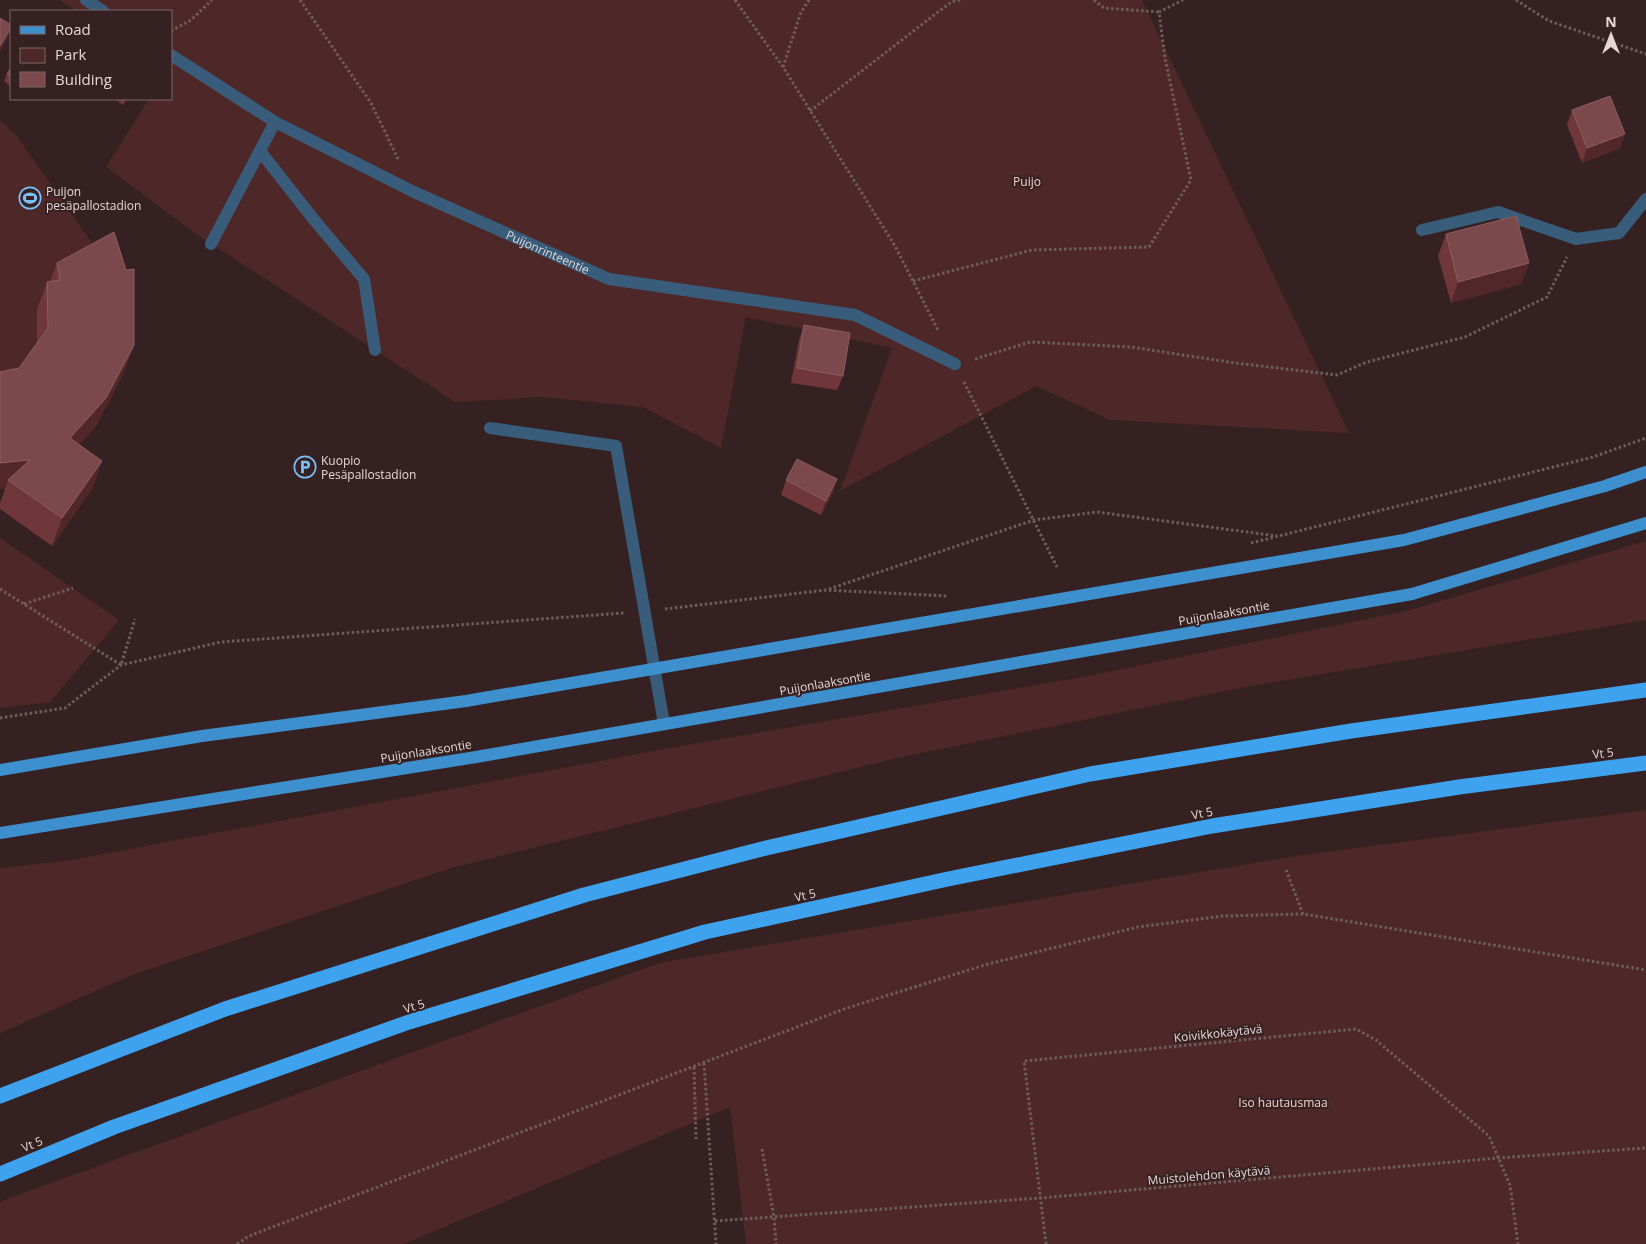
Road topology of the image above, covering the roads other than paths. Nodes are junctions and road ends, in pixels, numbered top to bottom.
1 (86, 0) edge
2 (101, 10) edge
3 (172, 56) edge
4 (276, 122) junction
5 (260, 151) junction
6 (1646, 199) edge
7 (1422, 230) dead end
8 (211, 244) dead end
9 (375, 350) dead end
10 (955, 364) road end
11 (490, 428) dead end
12 (1646, 472) edge
13 (1646, 523) edge
14 (656, 668) junction
15 (1646, 690) edge
16 (664, 724) junction
17 (1646, 763) edge
18 (0, 770) edge
19 (0, 833) edge
20 (0, 1096) edge
21 (0, 1174) edge

1 - 2 street
3 - 4 street, Puijonrinteentie
4 - 5 street
4 - 10 street, Puijonrinteentie
5 - 8 street
5 - 9 street
6 - 7 street
11 - 14 street
12 - 14 main road
13 - 16 main road, Puijonlaaksontie
14 - 16 street
14 - 18 main road
15 - 20 highway
16 - 19 main road, Puijonlaaksontie
17 - 21 highway, Vt 5

